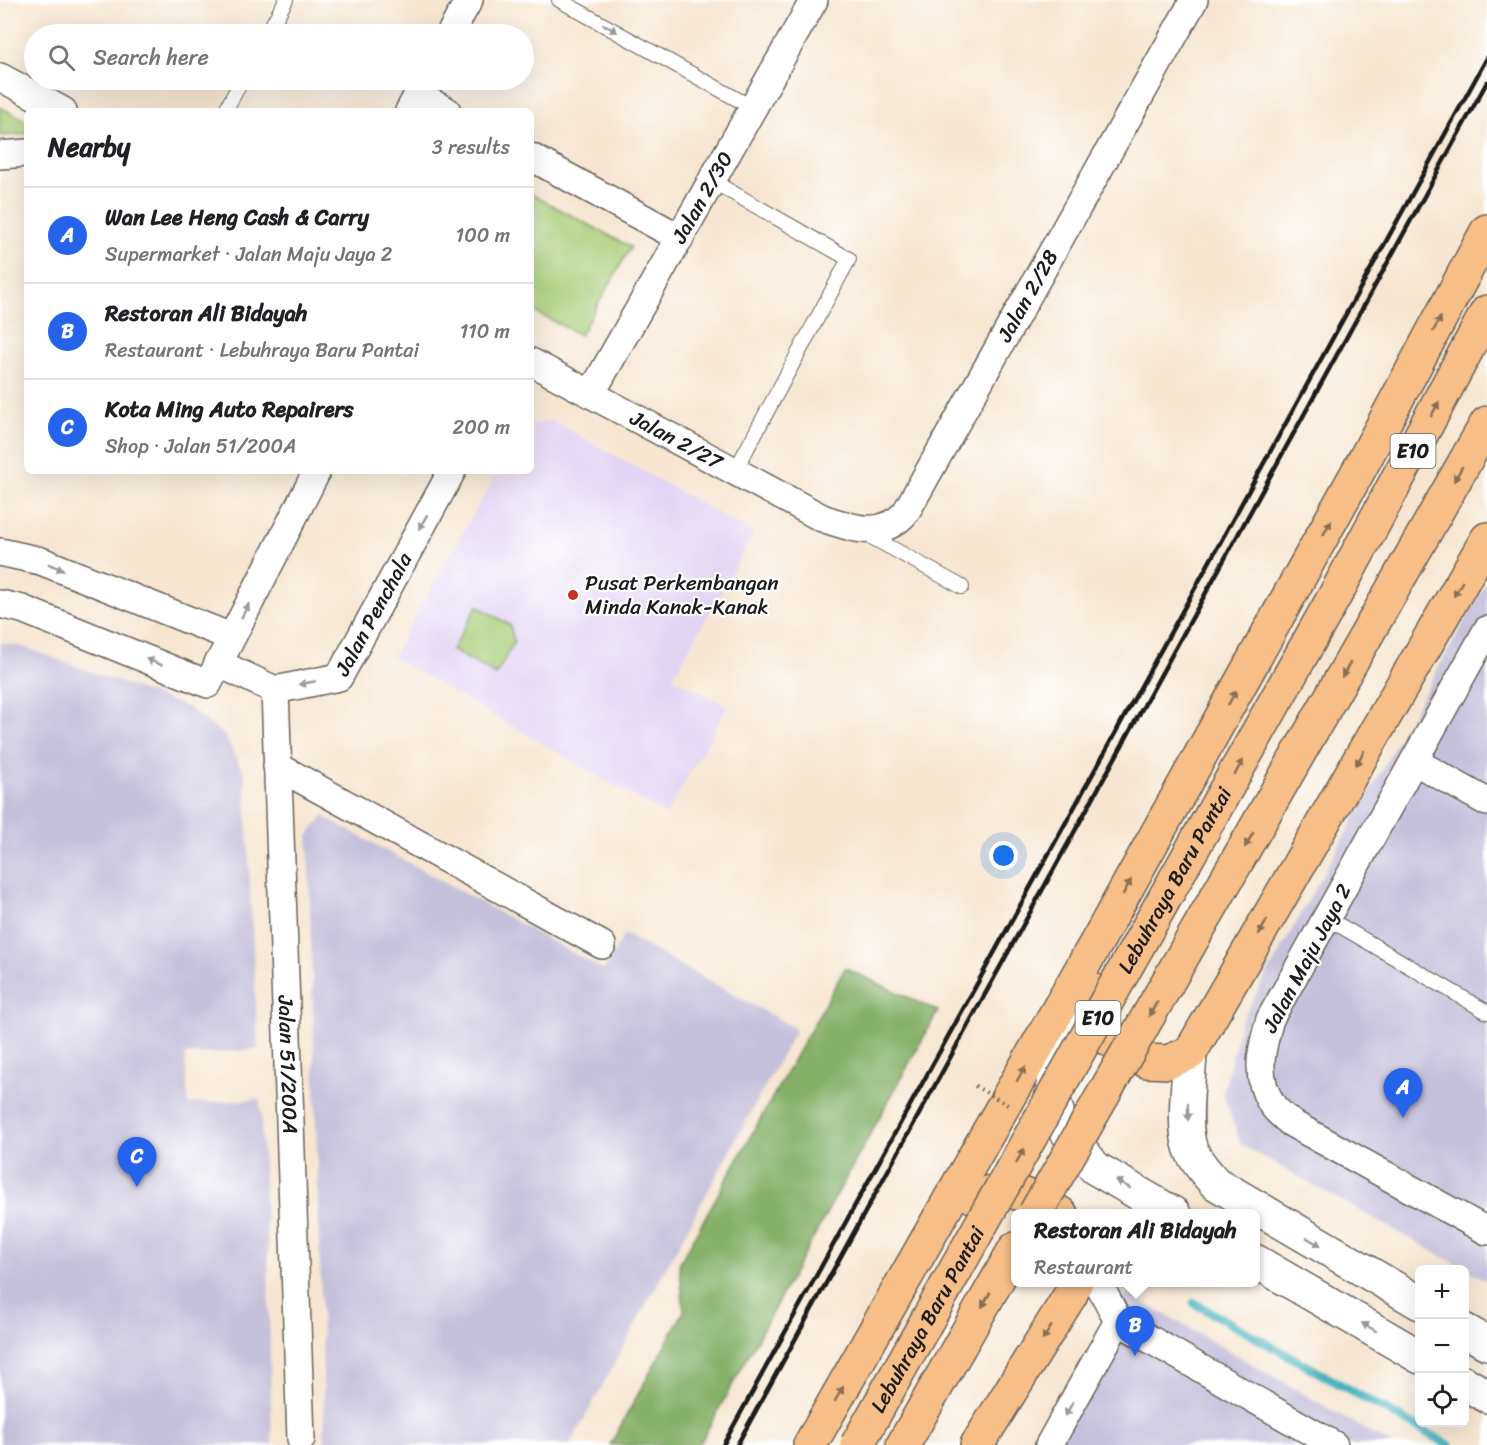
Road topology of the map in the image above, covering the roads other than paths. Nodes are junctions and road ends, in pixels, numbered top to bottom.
1 (286, 0) edge
2 (469, 0) edge
3 (559, 0) edge
4 (814, 0) edge
5 (1194, 0) edge
6 (273, 24) edge
7 (456, 24) edge
8 (0, 77) edge
9 (24, 90) edge
10 (24, 90) edge
11 (237, 90) edge
12 (417, 95) edge
13 (57, 108) edge
14 (227, 108) edge
15 (441, 108) edge
16 (753, 108) junction
17 (24, 153) edge
18 (0, 155) edge
19 (534, 159) edge
20 (712, 181) junction
21 (1487, 231) edge
22 (680, 238) junction
23 (1487, 312) edge
24 (534, 364) edge
25 (591, 394) junction
26 (1487, 423) edge
27 (735, 471) junction
28 (315, 474) edge
29 (450, 474) edge
30 (822, 518) joint
31 (859, 530) junction
32 (1487, 539) edge
33 (0, 552) edge
34 (962, 587) dead end
35 (0, 604) edge
36 (1487, 630) edge
37 (231, 637) junction
38 (213, 673) junction
39 (274, 690) junction
40 (1414, 761) junction
41 (277, 766) junction
42 (1487, 802) edge
43 (1327, 918) junction
44 (1099, 938) junction
45 (602, 945) dead end
46 (1487, 1012) edge
47 (1190, 1053) junction
48 (1038, 1209) edge
49 (1053, 1209) edge
50 (1165, 1209) edge
51 (1259, 1209) edge
52 (1260, 1209) edge
53 (1487, 1232) edge
54 (930, 1234) junction
55 (1011, 1256) edge
56 (1260, 1264) edge
57 (1074, 1287) edge
58 (1101, 1287) edge
59 (1415, 1301) edge
60 (1118, 1321) junction
61 (1469, 1333) edge
62 (1487, 1343) edge
63 (1415, 1355) edge
64 (1469, 1386) edge
65 (1487, 1396) edge
66 (301, 1439) dead end
67 (1054, 1443) edge
68 (810, 1445) edge
69 (857, 1445) edge
70 (903, 1445) edge
71 (978, 1445) edge
72 (1334, 1445) edge

1 - 6 lane
2 - 7 street
3 -> 16 lane
4 - 16 street, Jalan 2/30
5 - 31 street, Jalan 2/28
8 - 10 street
9 - 13 street
11 - 14 lane
12 - 15 street
16 - 20 street, Jalan 2/30
17 - 18 street
19 - 22 street
20 - 22 street, Jalan 2/30
20 - 27 lane
44 -> 21 highway
22 - 25 street, Jalan 2/30
69 -> 23 highway, Lebuhraya Baru Pantai / E10, bridge
24 - 25 street, Jalan 2/27
25 - 27 street, Jalan 2/27
26 -> 48 highway, Lebuhraya Baru Pantai / E10, bridge
27 - 30 street, Jalan 2/27
37 -> 28 street
29 -> 39 street, Jalan Penchala
30 - 31 street, Jalan 2/28
31 - 34 lane
32 -> 47 highway
33 -> 37 street
38 -> 35 street
36 - 40 street, Jalan Maju Jaya 2
37 - 38 street
38 - 39 street
39 - 41 street, Jalan 51/200A
40 - 42 street
40 - 43 street, Jalan Maju Jaya 2
41 - 45 street
41 - 66 street, Jalan 51/200A
43 - 46 lane
43 - 53 street, Jalan Maju Jaya 2
44 - 47 highway
50 -> 44 street
54 -> 44 highway
47 -> 51 street
49 - 54 highway
52 -> 59 street
68 -> 54 highway
55 -> 70 highway, Lebuhraya Baru Pantai
63 -> 56 street
57 -> 71 highway
58 - 60 street
60 -> 67 street
60 - 72 street
61 - 62 street
64 - 65 street

